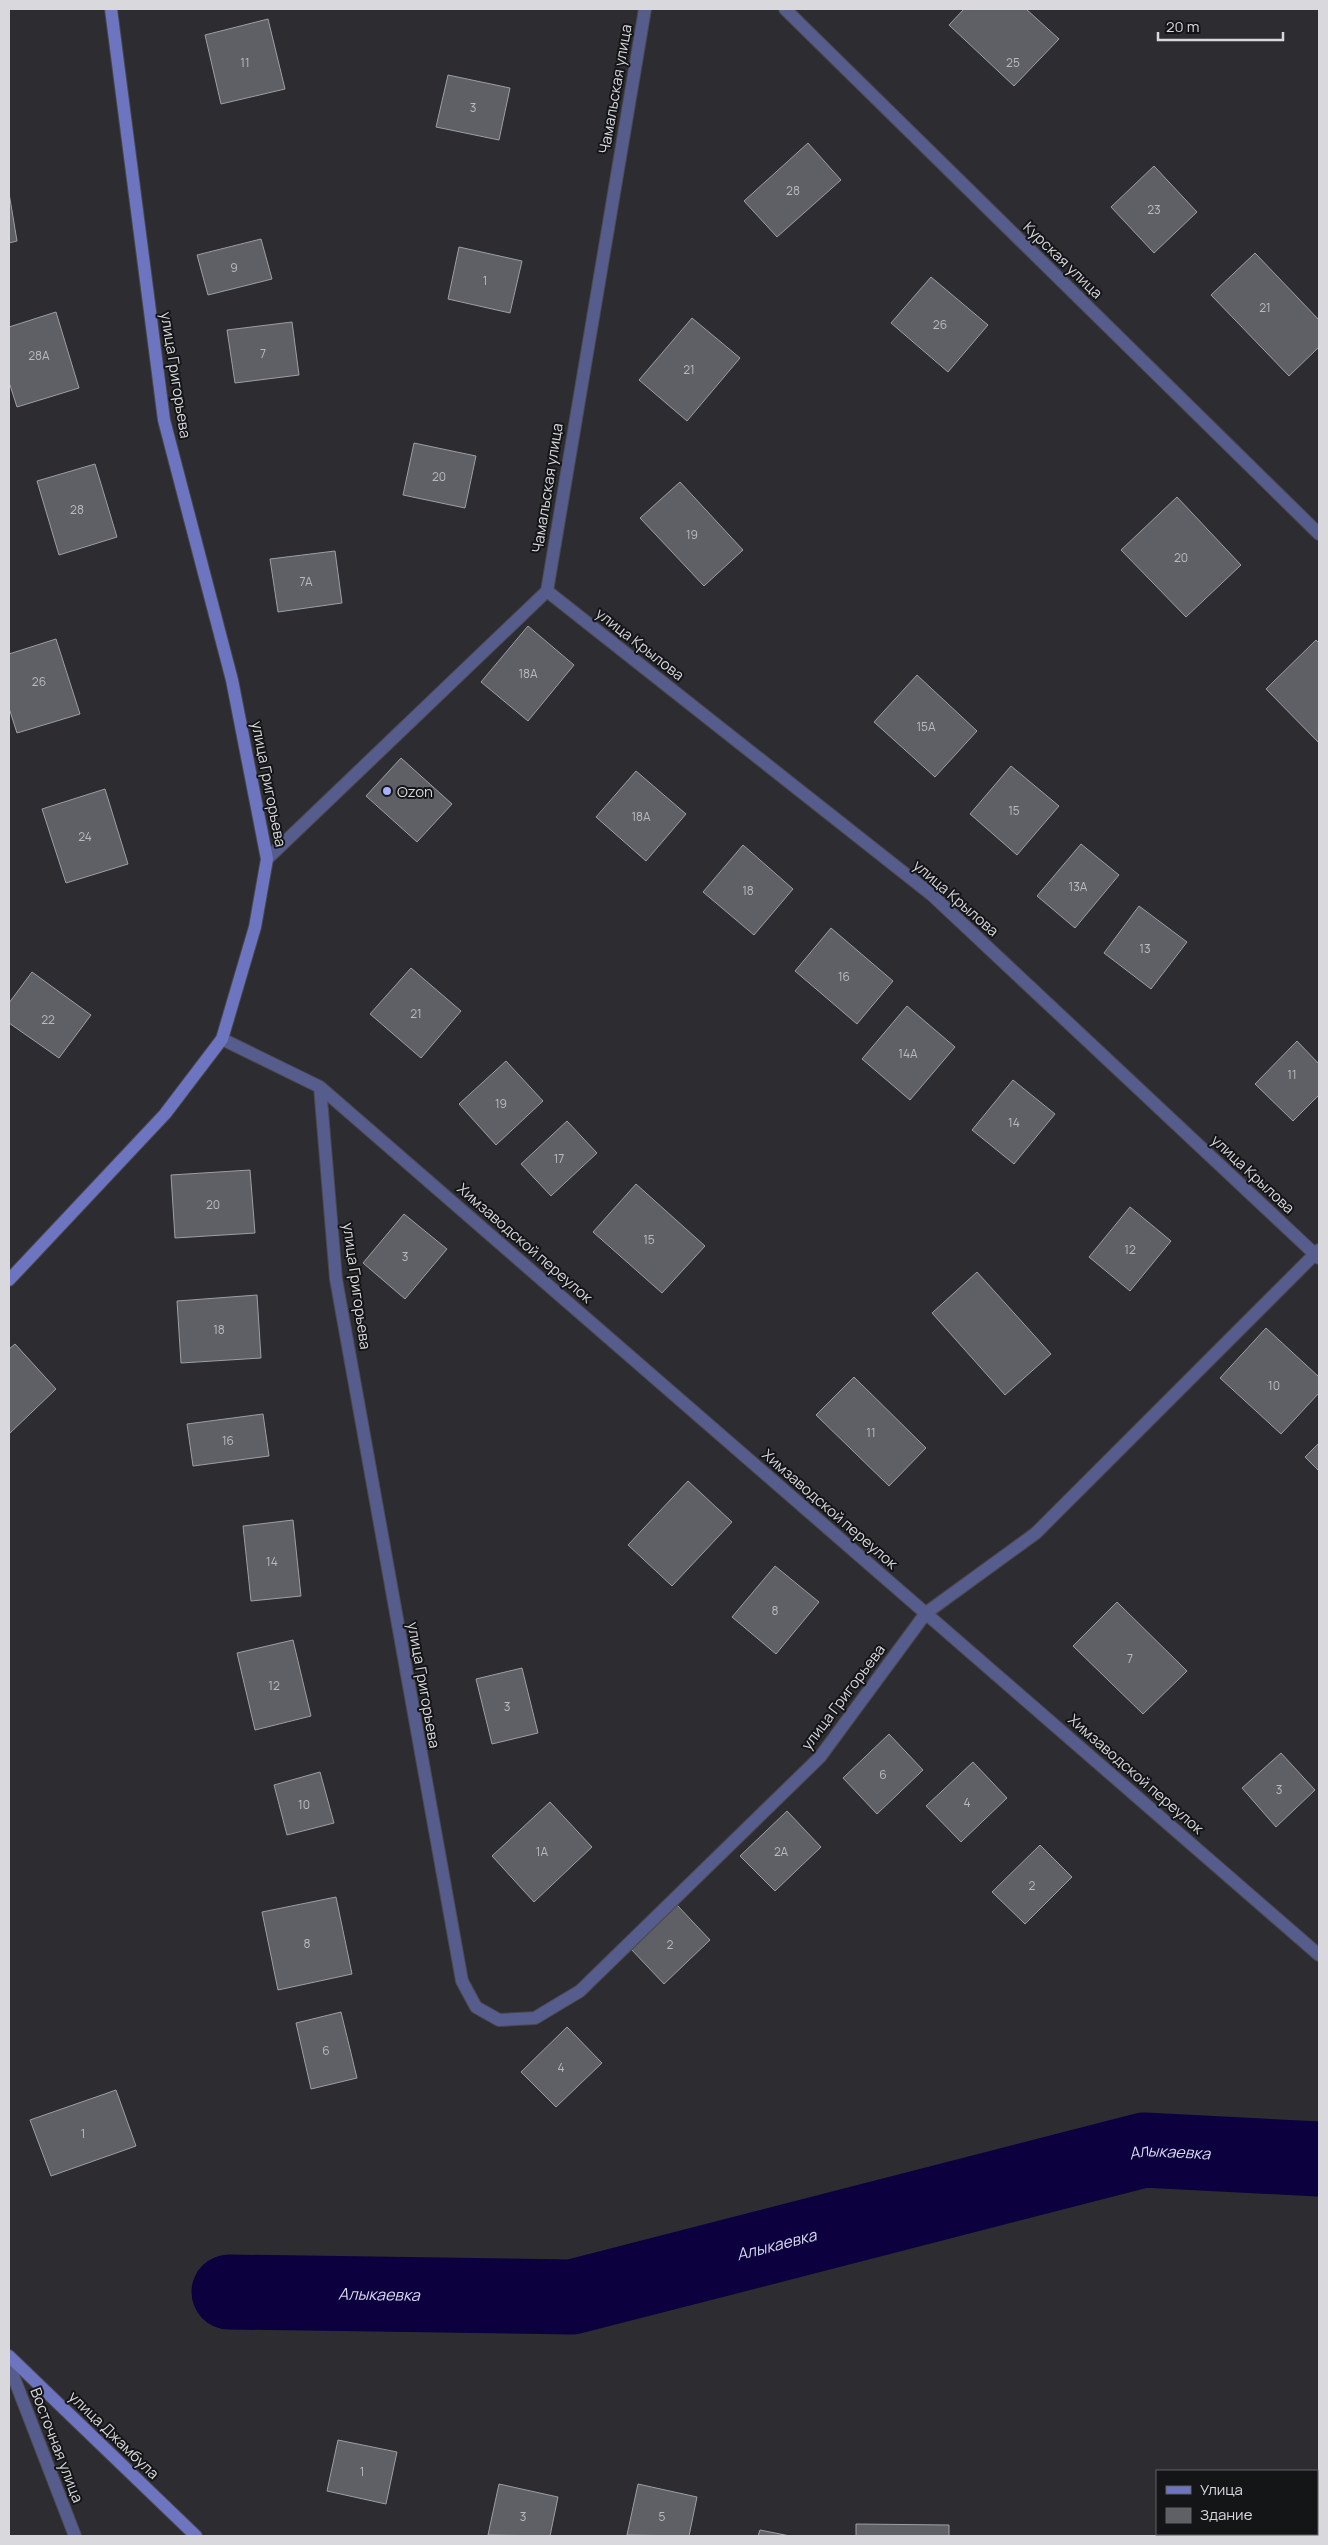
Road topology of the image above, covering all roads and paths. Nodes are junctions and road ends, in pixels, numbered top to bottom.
1 (111, 9) edge
2 (645, 9) edge
3 (785, 9) edge
4 (1319, 534) edge
5 (547, 591) junction
6 (267, 860) junction
7 (222, 1038) junction
8 (320, 1087) junction
9 (1318, 1254) edge
10 (9, 1280) edge
11 (926, 1613) junction
12 (1319, 1955) edge
13 (9, 2356) edge
14 (9, 2366) edge
15 (75, 2536) edge
16 (196, 2536) edge

1 - 6 main road, улица Григорьева
2 - 5 street, Чамальская улица
3 - 4 street, Курская улица
5 - 6 street
5 - 9 street, улица Крылова
6 - 7 main road, улица Григорьева
7 - 8 street
7 - 10 main road
8 - 11 street, Химзаводской переулок
8 - 11 street, улица Григорьева
9 - 11 street, улица Григорьева
11 - 12 street, Химзаводской переулок
13 - 16 main road, улица Джамбула
14 - 15 street, Восточная улица

